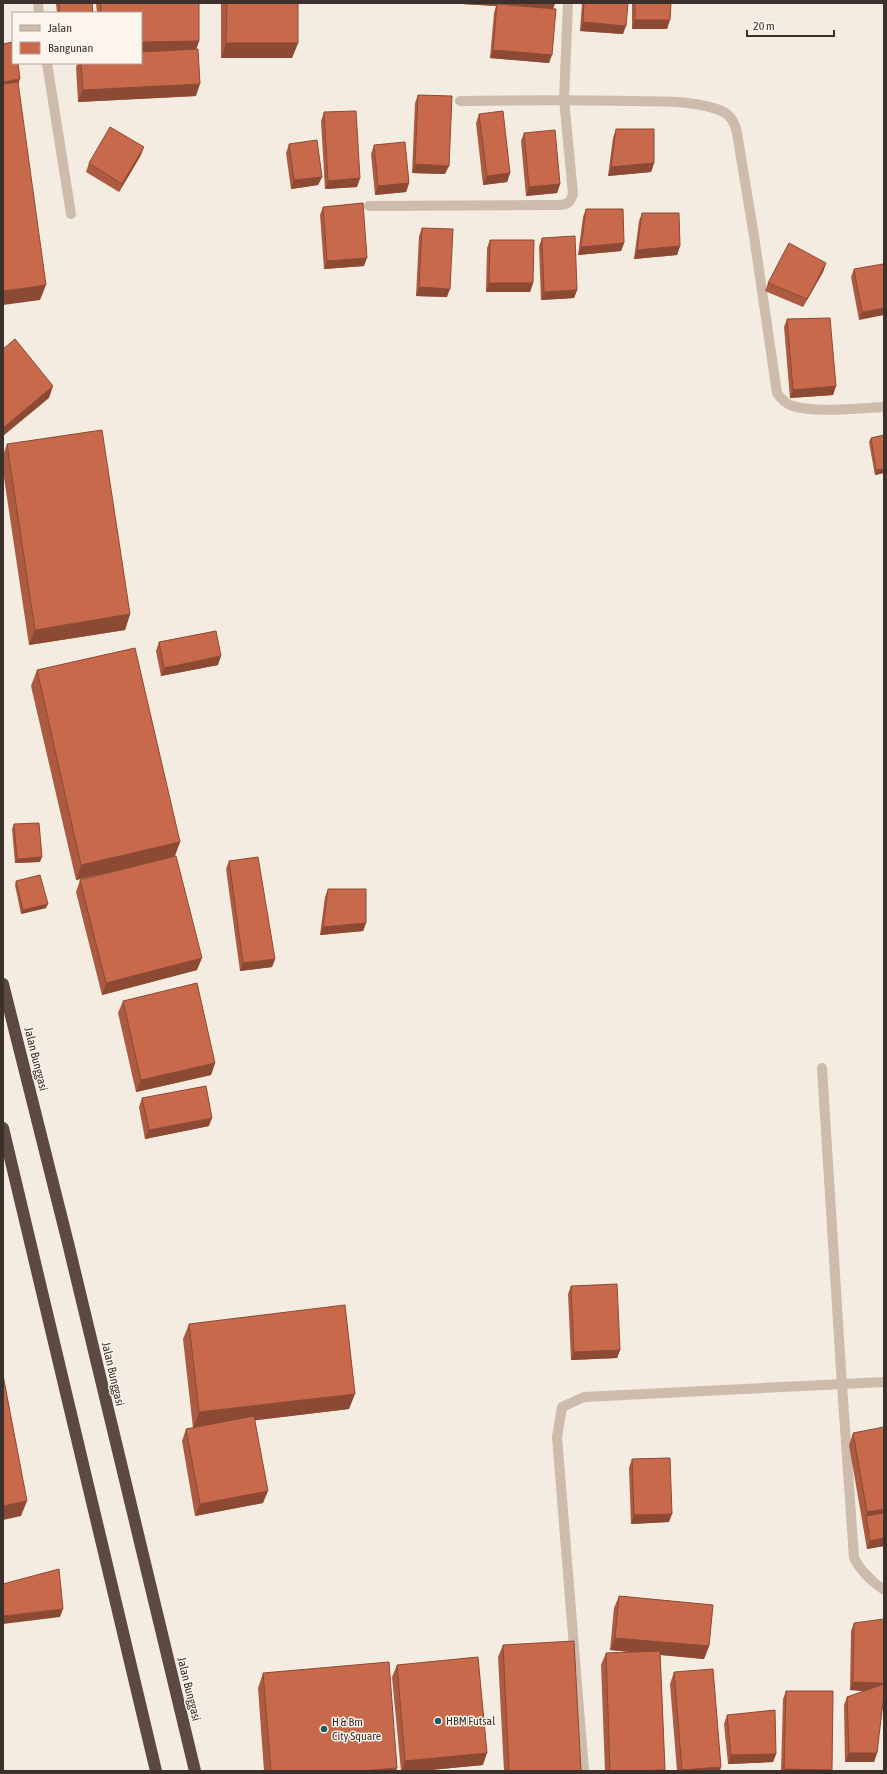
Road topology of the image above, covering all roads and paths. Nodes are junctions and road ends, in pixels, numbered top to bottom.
1 (568, 3) edge
2 (47, 64) edge
3 (564, 99) junction
4 (460, 101) dead end
5 (369, 206) dead end
6 (70, 214) dead end
7 (884, 407) edge
8 (3, 984) edge
9 (822, 1068) dead end
10 (3, 1128) edge
11 (884, 1382) edge
12 (842, 1385) junction
13 (884, 1590) edge
14 (156, 1771) edge
15 (195, 1771) edge
16 (584, 1771) edge

1 - 3 street
2 - 6 street
3 - 4 street
3 - 5 street
3 - 7 street
8 - 15 highway, Jalan Bunggasi
9 - 12 street
10 - 14 highway
11 - 12 street
12 - 13 street
12 - 16 street

